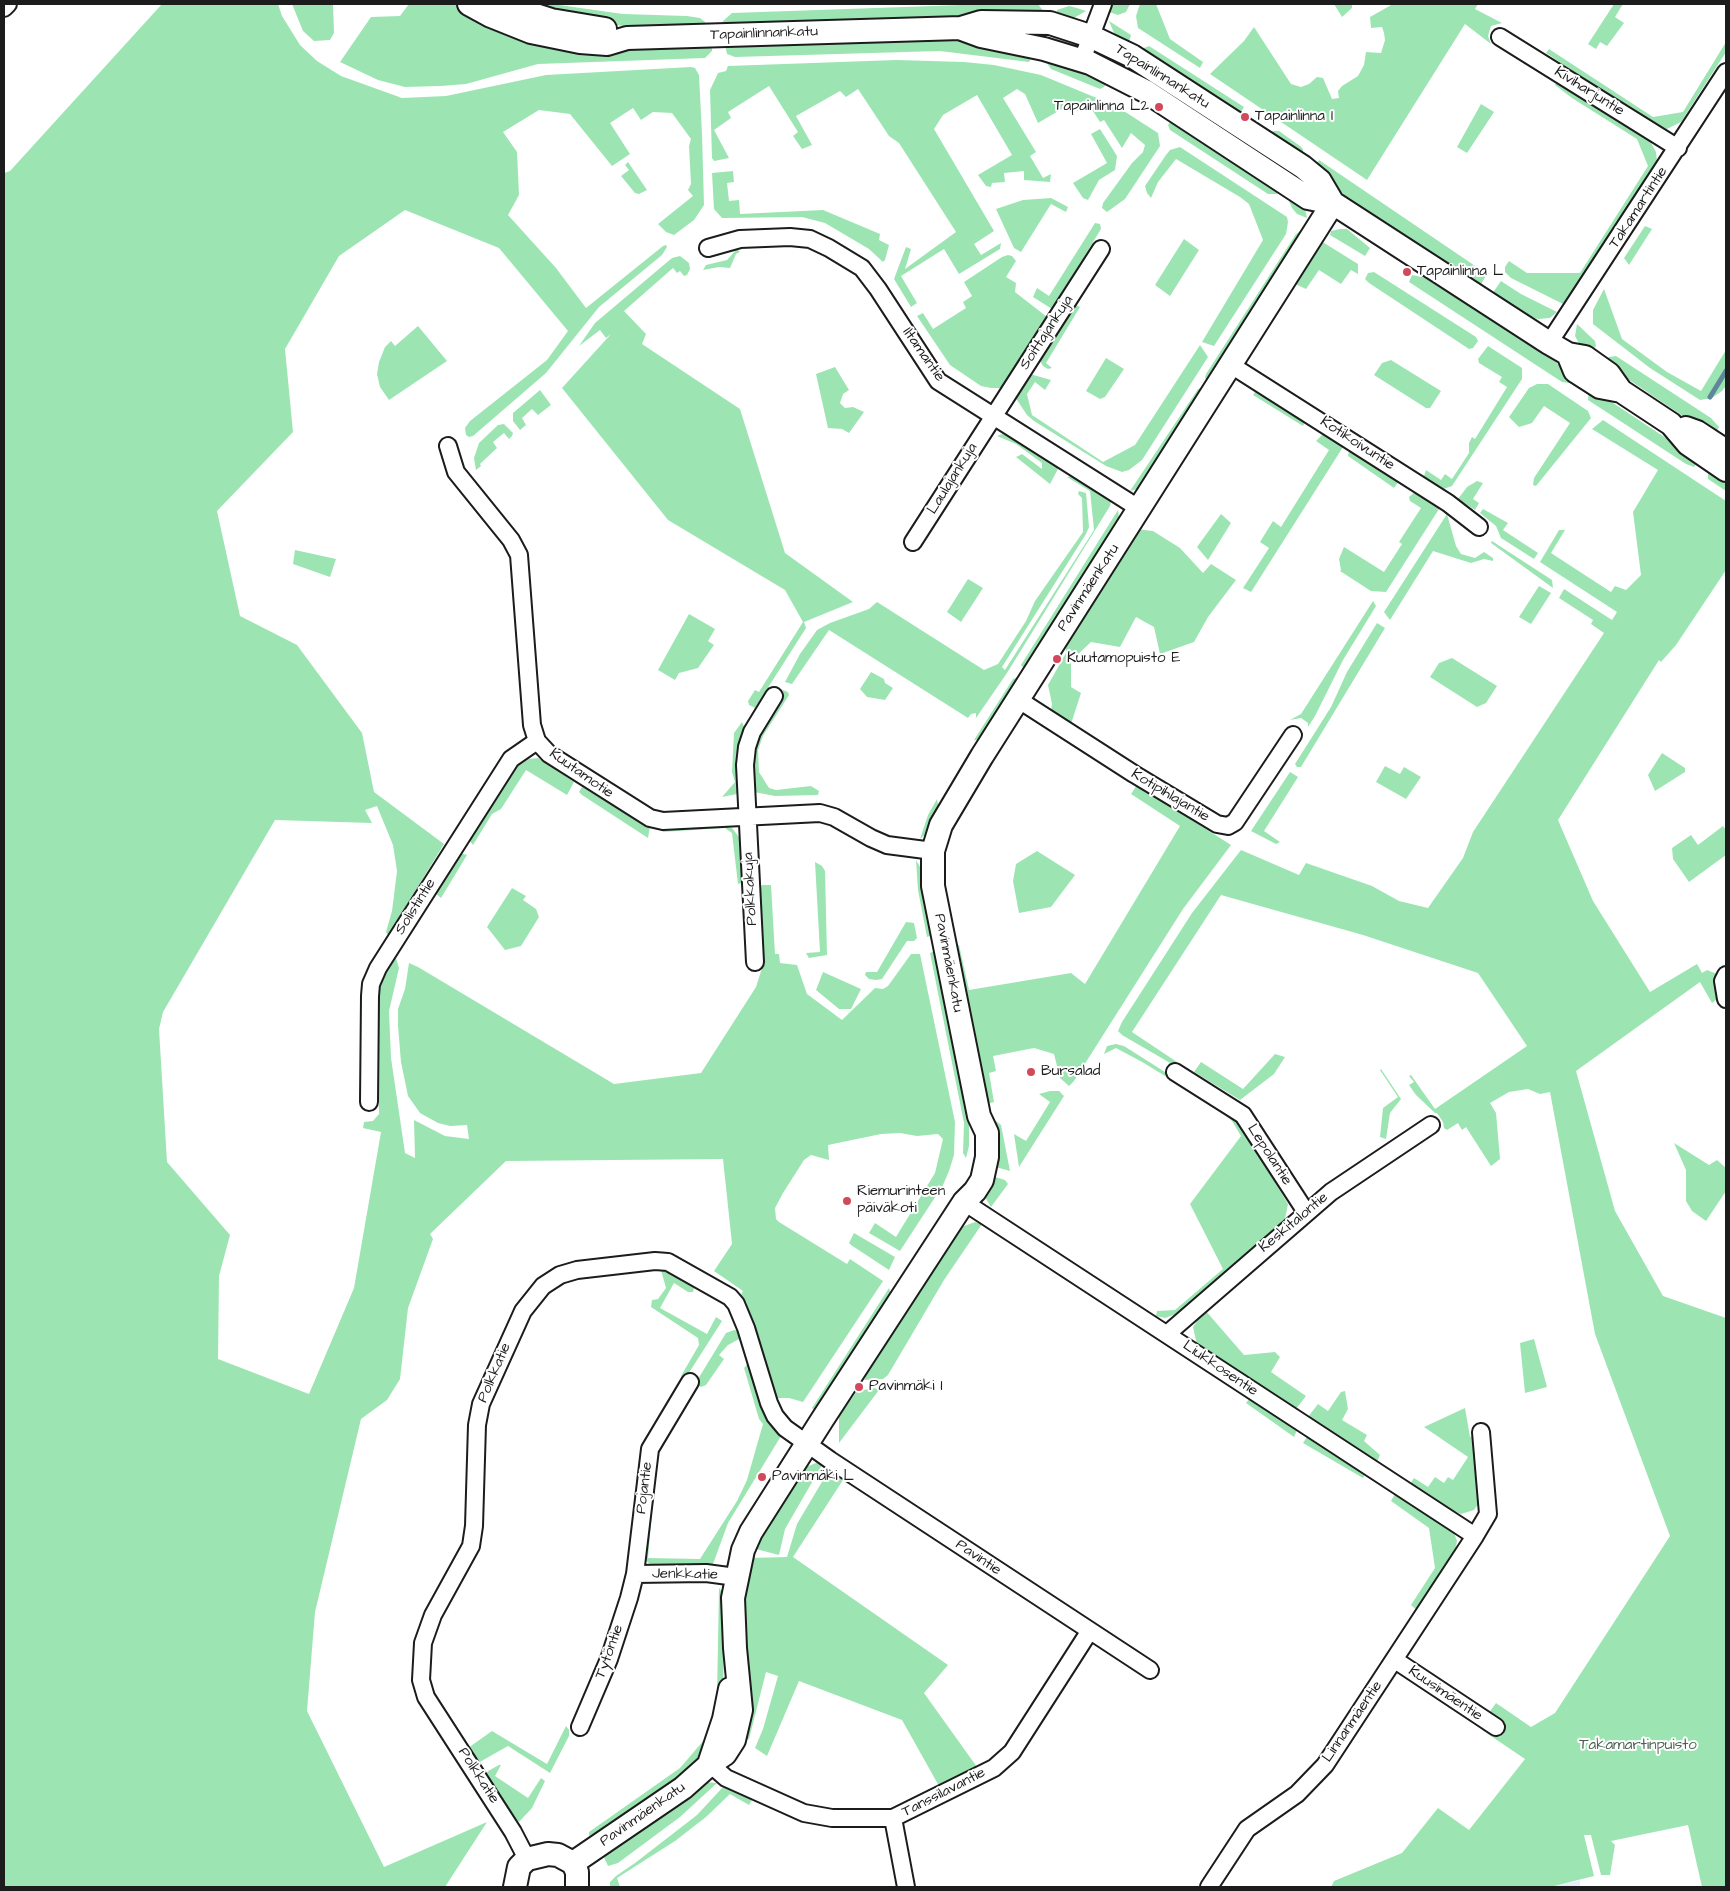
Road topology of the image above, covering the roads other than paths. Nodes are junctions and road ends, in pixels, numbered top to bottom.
1 (8, 4) edge
2 (469, 4) edge
3 (501, 4) edge
4 (1103, 4) edge
5 (4, 8) edge
6 (961, 28) junction
7 (1090, 36) junction
8 (1500, 37) dead end
9 (626, 38) junction
10 (1082, 60) junction
11 (1726, 72) edge
12 (1678, 148) junction
13 (1333, 203) junction
14 (708, 248) dead end
15 (1101, 249) dead end
16 (1559, 349) junction
17 (1231, 365) junction
18 (992, 416) junction
19 (1671, 424) junction
20 (448, 446) dead end
21 (1726, 451) edge
22 (1726, 470) edge
23 (1140, 509) junction
24 (1479, 527) dead end
25 (913, 542) dead end
26 (774, 696) dead end
27 (1019, 700) junction
28 (1293, 735) dead end
29 (537, 741) junction
30 (748, 816) junction
31 (933, 851) junction
32 (755, 962) dead end
33 (1726, 975) edge
34 (1726, 998) edge
35 (1175, 1072) dead end
36 (369, 1102) dead end
37 (1431, 1125) dead end
38 (964, 1202) junction
39 (1306, 1212) junction
40 (1167, 1334) junction
41 (690, 1382) dead end
42 (1481, 1432) dead end
43 (807, 1444) junction
44 (1476, 1536) junction
45 (635, 1574) junction
46 (736, 1577) junction
47 (1089, 1632) junction
48 (1395, 1660) junction
49 (1150, 1670) dead end
50 (580, 1727) dead end
51 (1496, 1727) dead end
52 (710, 1764) junction
53 (894, 1818) junction
54 (527, 1859) junction
55 (573, 1863) junction
56 (515, 1887) edge
57 (577, 1887) edge
58 (906, 1887) edge
59 (1208, 1887) edge

1 - 5 street
2 - 9 street, Tapainlinnankatu
3 - 9 street, Tapainlinnankatu
4 - 7 street
6 - 7 street, Tapainlinnankatu
6 - 9 street, Tapainlinnankatu
6 - 10 street, Tapainlinnankatu
7 - 10 street
7 - 13 street, Tapainlinnankatu
8 - 12 street, Kiviharjuntie
10 - 13 street, Tapainlinnankatu
11 - 12 street, Takamartintie
12 - 16 street, Takamartintie
13 - 16 street, Tapainlinnankatu
13 - 17 street, Pavinmäenkatu
14 - 18 street, Iltamantie
15 - 18 street, Soittajankuja
16 - 19 street, Tapainlinnankatu
17 - 23 street, Pavinmäenkatu
17 - 24 street, Kotikoivuntie
18 - 23 street, Iltamantie
18 - 25 street, Laulajankuja
19 - 21 street, Tapainlinnankatu
19 - 22 street, Tapainlinnankatu
20 - 29 street, Kuutamotie
23 - 27 street, Pavinmäenkatu
26 - 30 street, Polkkakuja
27 - 28 street, Kotipihlajantie
27 - 31 street, Pavinmäenkatu
29 - 30 street, Kuutamotie
29 - 36 street, Solistintie
30 - 31 street, Kuutamotie
30 - 32 street, Polkkakuja
31 - 38 street, Pavinmäenkatu
33 - 34 street
35 - 39 street, Lepolantie
37 - 39 street, Keskitalontie
38 - 40 street, Liukkosentie
38 - 43 street, Pavinmäenkatu
39 - 40 street, Keskitalontie
40 - 44 street, Liukkosentie
41 - 45 street, Pojantie
42 - 44 street, Linnanmäentie
43 - 46 street, Pavinmäenkatu
43 - 47 street, Pavintie
43 - 54 street, Polkkatie
44 - 48 street, Linnanmäentie
45 - 46 street, Jenkkatie
45 - 50 street, Tytöntie
46 - 52 street, Pavinmäenkatu
47 - 49 street, Pavintie
47 - 53 street, Tanssilavantie
48 - 51 street, Kuusimäentie
48 - 59 street, Linnanmäentie
52 - 53 street, Tanssilavantie
52 - 55 street, Pavinmäenkatu
53 - 58 street
54 - 55 street
54 - 56 street
55 - 57 street

